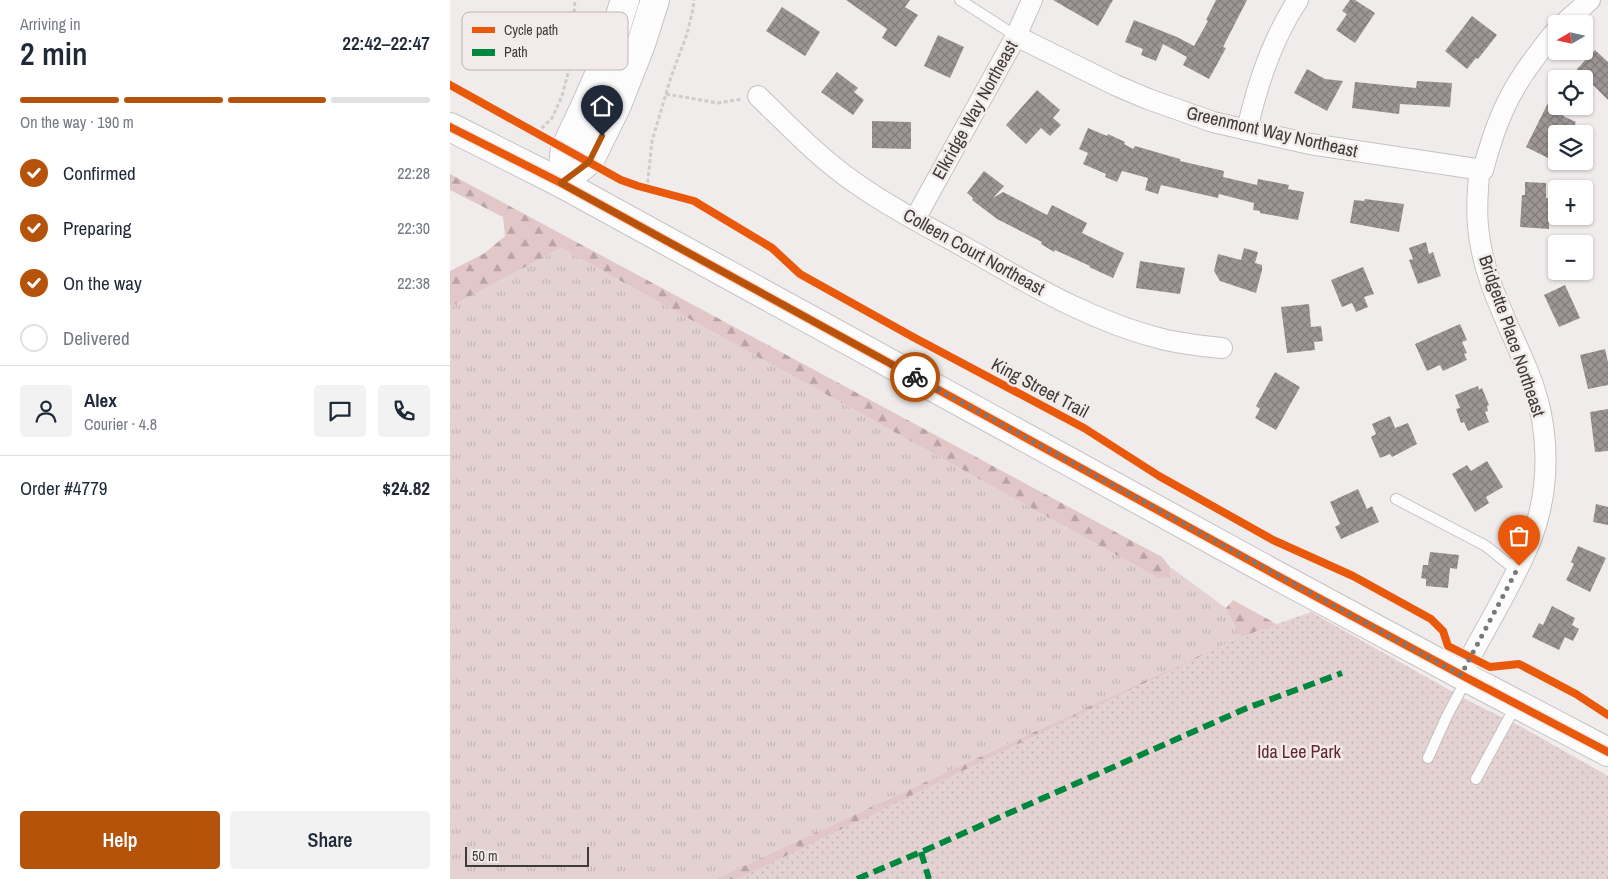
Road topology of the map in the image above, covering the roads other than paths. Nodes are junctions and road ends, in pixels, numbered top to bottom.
1 (625, 0) edge
2 (655, 0) edge
3 (960, 0) edge
4 (1032, 0) edge
5 (1298, 0) edge
6 (1590, 0) edge
7 (621, 12) edge
8 (1573, 15) edge
9 (1016, 36) junction
10 (1548, 41) edge
11 (601, 70) edge
12 (758, 96) road end
13 (450, 127) edge
14 (1247, 130) junction
15 (1483, 170) junction
16 (561, 183) junction
17 (914, 219) junction
18 (1222, 348) dead end
19 (1396, 500) dead end
20 (1517, 571) junction
21 (1464, 676) junction
22 (1516, 705) junction
23 (1608, 752) edge
24 (1428, 758) dead end
25 (1476, 779) dead end

1 - 7 main road
2 - 16 main road
3 - 9 lane
4 - 9 street, Elkridge Way Northeast
5 - 14 street
6 - 8 street
9 - 14 street, Greenmont Way Northeast
9 - 17 street, Elkridge Way Northeast
10 - 15 street, Bridgette Place Northeast
11 - 16 main road
12 - 17 street, Colleen Court Northeast
13 - 16 main road
14 - 15 street, Greenmont Way Northeast
15 - 20 street, Bridgette Place Northeast
16 - 21 main road
17 - 18 street, Colleen Court Northeast
19 - 20 lane
20 - 21 street, Bridgette Place Northeast
21 - 22 main road
21 - 24 lane
22 - 23 main road
22 - 25 lane

